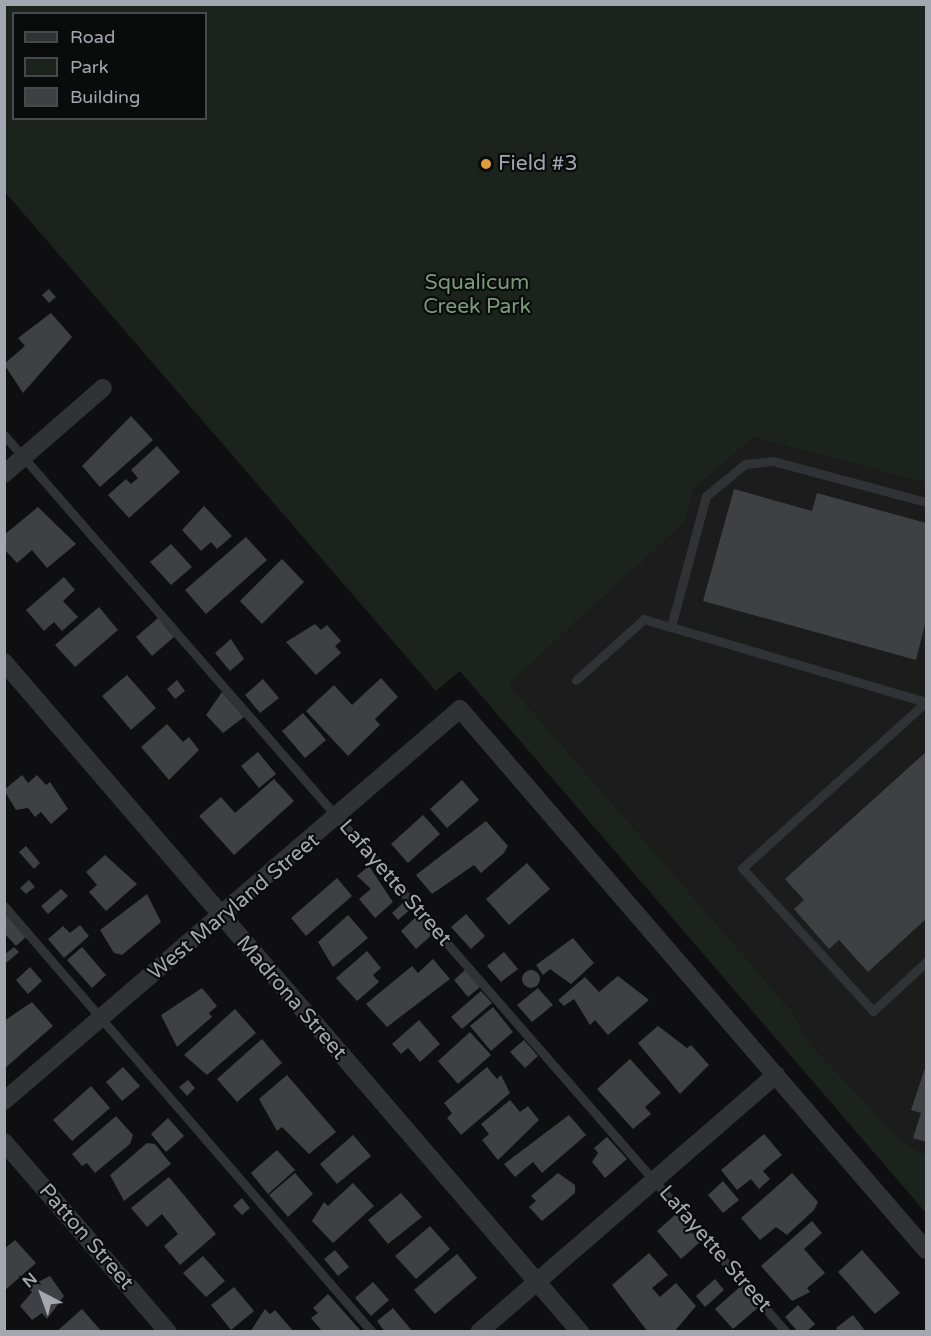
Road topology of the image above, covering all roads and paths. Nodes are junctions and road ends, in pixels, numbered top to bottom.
1 (103, 388) dead end
2 (4, 435) edge
3 (24, 458) junction
4 (4, 474) edge
5 (927, 502) edge
6 (671, 627) junction
7 (4, 662) edge
8 (576, 680) dead end
9 (927, 702) edge
10 (338, 818) junction
11 (4, 906) edge
12 (222, 919) junction
13 (927, 962) edge
14 (101, 1020) junction
15 (776, 1075) junction
16 (4, 1101) edge
17 (4, 1142) edge
18 (655, 1179) junction
19 (927, 1250) edge
20 (537, 1281) junction
21 (168, 1332) edge
22 (372, 1332) edge
23 (479, 1332) edge
24 (580, 1332) edge
25 (786, 1332) edge

1 - 3 street
2 - 3 lane, Lafayette Street
3 - 4 street
3 - 10 lane, Lafayette Street
5 - 6 lane
6 - 8 lane
6 - 9 lane
7 - 12 street, Madrona Street
9 - 13 lane
10 - 12 street, West Maryland Street
10 - 15 street, West Maryland Street
10 - 18 lane, Lafayette Street
11 - 14 lane
12 - 14 street, West Maryland Street
12 - 20 street, Madrona Street
14 - 16 street, West Maryland Street
14 - 22 lane
15 - 18 street
15 - 19 street
17 - 21 street, Patton Street
18 - 20 street
18 - 25 lane, Lafayette Street
20 - 23 street
20 - 24 street, Madrona Street

